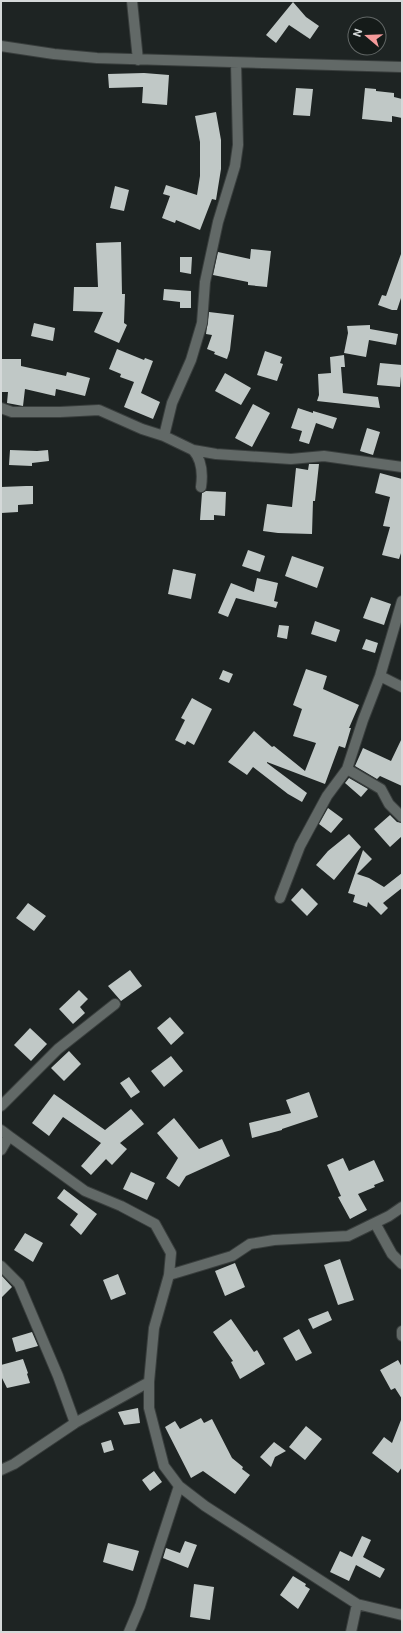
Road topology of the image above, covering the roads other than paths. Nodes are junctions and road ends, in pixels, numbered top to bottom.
1 (132, 1) edge
2 (1, 46) edge
3 (138, 60) junction
4 (236, 62) junction
5 (402, 67) edge
6 (1, 408) edge
7 (164, 436) junction
8 (193, 450) junction
9 (402, 466) edge
10 (201, 487) dead end
11 (402, 601) edge
12 (380, 676) junction
13 (402, 687) edge
14 (347, 769) junction
15 (402, 817) edge
16 (280, 898) dead end
17 (116, 1004) dead end
18 (1, 1106) edge
19 (1, 1130) edge
20 (10, 1136) junction
21 (1, 1150) edge
22 (402, 1207) edge
23 (375, 1223) junction
24 (401, 1265) edge
25 (1, 1266) edge
26 (169, 1275) junction
27 (402, 1331) edge
28 (402, 1336) edge
29 (149, 1382) junction
30 (75, 1423) junction
31 (1, 1470) edge
32 (179, 1486) junction
33 (357, 1604) junction
34 (402, 1615) edge
35 (129, 1632) edge
36 (351, 1632) edge

1 - 3 street
2 - 3 street
3 - 4 street
4 - 5 street
4 - 7 street
6 - 7 street
7 - 8 street
8 - 9 street
8 - 10 street
11 - 12 street
12 - 13 street
12 - 14 street
14 - 15 street
14 - 16 street
17 - 18 street
19 - 20 street
20 - 21 street
20 - 26 street
22 - 23 street
23 - 24 street
23 - 26 street
25 - 30 street
26 - 29 street
27 - 28 street
29 - 30 street
29 - 32 street
30 - 31 street
32 - 33 street
32 - 35 street
33 - 34 street
33 - 36 street

